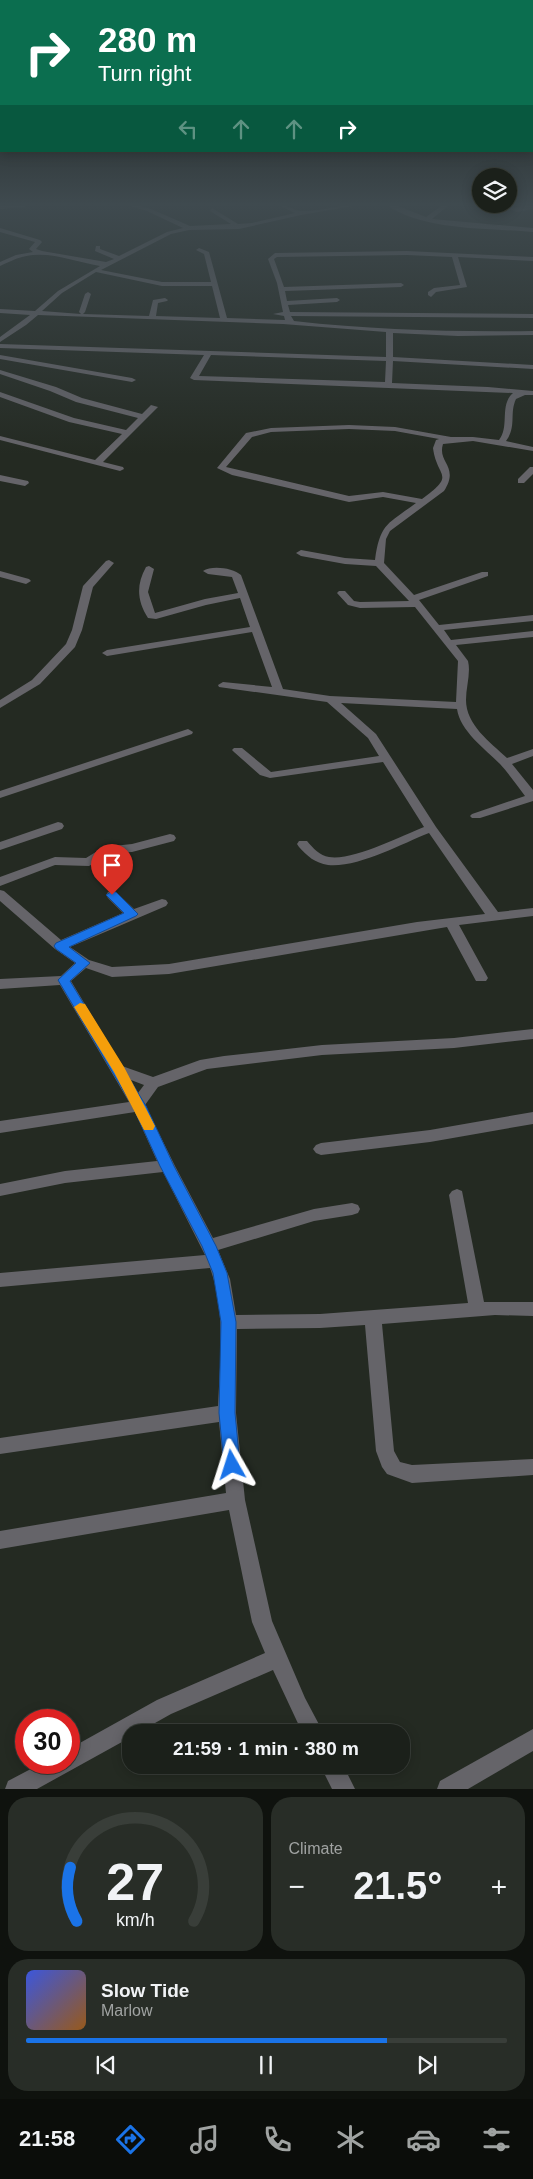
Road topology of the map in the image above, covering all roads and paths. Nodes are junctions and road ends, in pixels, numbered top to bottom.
1 (67, 287) edge
2 (215, 287) edge
3 (318, 287) edge
4 (454, 287) edge
5 (282, 289) joint
6 (88, 294) dead end
7 (431, 295) dead end
8 (165, 300) dead end
9 (337, 300) dead end
10 (285, 303) junction
11 (0, 311) edge
12 (38, 312) junction
13 (82, 312) junction
14 (152, 316) junction
15 (533, 316) edge
16 (223, 317) junction
17 (288, 319) junction
18 (443, 324) junction
19 (390, 329) junction
20 (533, 333) edge
21 (0, 340) edge
22 (0, 346) edge
23 (208, 355) junction
24 (0, 357) edge
25 (391, 360) junction
26 (533, 367) edge
27 (0, 372) edge
28 (132, 380) dead end
29 (388, 384) junction
30 (533, 393) edge
31 (0, 394) edge
32 (518, 394) junction
33 (154, 407) dead end
34 (144, 417) junction
35 (128, 433) junction
36 (0, 438) edge
37 (452, 440) junction
38 (501, 443) junction
39 (533, 449) edge
40 (97, 463) junction
41 (120, 469) dead end
42 (533, 469) edge
43 (0, 478) edge
44 (521, 481) dead end
45 (24, 483) dead end
46 (422, 502) junction
47 (301, 553) dead end
48 (109, 563) dead end
49 (379, 563) junction
50 (149, 569) dead end
51 (208, 570) dead end
52 (0, 574) edge
53 (485, 574) dead end
54 (26, 581) dead end
55 (342, 593) dead end
56 (243, 594) junction
57 (415, 602) junction
58 (533, 618) edge
59 (437, 628) junction
60 (255, 629) junction
61 (533, 634) edge
62 (449, 643) junction
63 (108, 653) dead end
64 (223, 685) dead end
65 (279, 691) junction
66 (330, 699) junction
67 (0, 705) edge
68 (462, 706) junction
69 (188, 732) dead end
70 (238, 750) dead end
71 (533, 752) edge
72 (385, 758) junction
73 (505, 762) junction
74 (0, 796) edge
75 (533, 797) edge
76 (476, 816) dead end
77 (58, 826) dead end
78 (431, 828) junction
79 (170, 838) dead end
80 (303, 844) dead end
81 (0, 846) edge
82 (0, 882) edge
83 (0, 894) edge
84 (112, 895) dead end
85 (162, 903) dead end
86 (533, 912) edge
87 (132, 914) junction
88 (493, 916) junction
89 (450, 921) junction
90 (60, 946) junction
91 (84, 963) junction
92 (481, 978) dead end
93 (64, 980) junction
94 (0, 984) edge
95 (533, 1034) edge
96 (119, 1070) junction
97 (153, 1083) junction
98 (139, 1105) junction
99 (533, 1118) edge
100 (0, 1127) edge
101 (321, 1149) dead end
102 (167, 1166) junction
103 (0, 1190) edge
104 (457, 1195) dead end
105 (352, 1209) dead end
106 (211, 1254) junction
107 (0, 1280) edge
108 (533, 1309) edge
109 (477, 1310) junction
110 (373, 1318) junction
111 (229, 1322) junction
112 (227, 1413) junction
113 (0, 1446) edge
114 (533, 1467) edge
115 (236, 1500) junction
116 (0, 1540) edge
117 (277, 1658) junction
118 (309, 1724) edge
119 (533, 1739) edge
120 (80, 1755) edge
121 (45, 1774) edge
122 (336, 1774) edge
123 (16, 1789) edge
124 (344, 1789) edge
125 (448, 1789) edge

1 - 12 street
2 - 16 street
3 - 5 street
4 - 7 street
5 - 10 street
6 - 13 street
8 - 14 street
9 - 10 street
10 - 17 street
11 - 12 street
12 - 13 street
12 - 14 street
12 - 21 street
13 - 14 street
14 - 16 street
15 - 18 street
16 - 17 street
17 - 18 street
17 - 19 street
18 - 19 street
18 - 20 street
19 - 25 street
22 - 23 street
23 - 25 street
23 - 29 street
24 - 28 street
25 - 26 street
25 - 29 street
27 - 34 street
29 - 32 street
30 - 32 street
31 - 35 street
32 - 38 street
33 - 34 street
34 - 35 street
35 - 40 street
36 - 40 street
37 - 38 street
37 - 46 street
37 - 46 street
38 - 39 street
40 - 41 street
42 - 44 street
43 - 45 street
46 - 49 street
47 - 49 street
48 - 67 street
49 - 57 street
50 - 56 street
51 - 56 street
52 - 54 street
53 - 57 street
55 - 57 street
56 - 60 street
57 - 59 street
58 - 59 street
59 - 62 street
60 - 63 street
60 - 65 street
61 - 62 street
62 - 68 street
64 - 65 street
65 - 66 street
66 - 68 street
66 - 72 street
68 - 73 street
69 - 74 street
70 - 72 street
71 - 73 street
72 - 78 street
73 - 75 street
75 - 76 street
77 - 81 street
78 - 80 street
78 - 88 street
79 - 82 street
83 - 90 street
84 - 87 street
85 - 87 street
86 - 88 street
87 - 90 street
88 - 89 street
89 - 91 street
89 - 92 street
90 - 91 street
91 - 93 street
93 - 94 street
93 - 96 street
95 - 97 street
96 - 97 street
96 - 98 street
97 - 98 street
98 - 100 street
98 - 102 street
99 - 101 street
102 - 103 street
102 - 106 street
104 - 109 street
105 - 106 street
106 - 107 street
106 - 111 street
108 - 109 street
109 - 110 street
110 - 111 street
110 - 114 street
111 - 112 street
112 - 113 street
112 - 115 street
115 - 116 street
115 - 117 street
117 - 118 street
117 - 120 street
119 - 125 street
121 - 123 street
122 - 124 street

